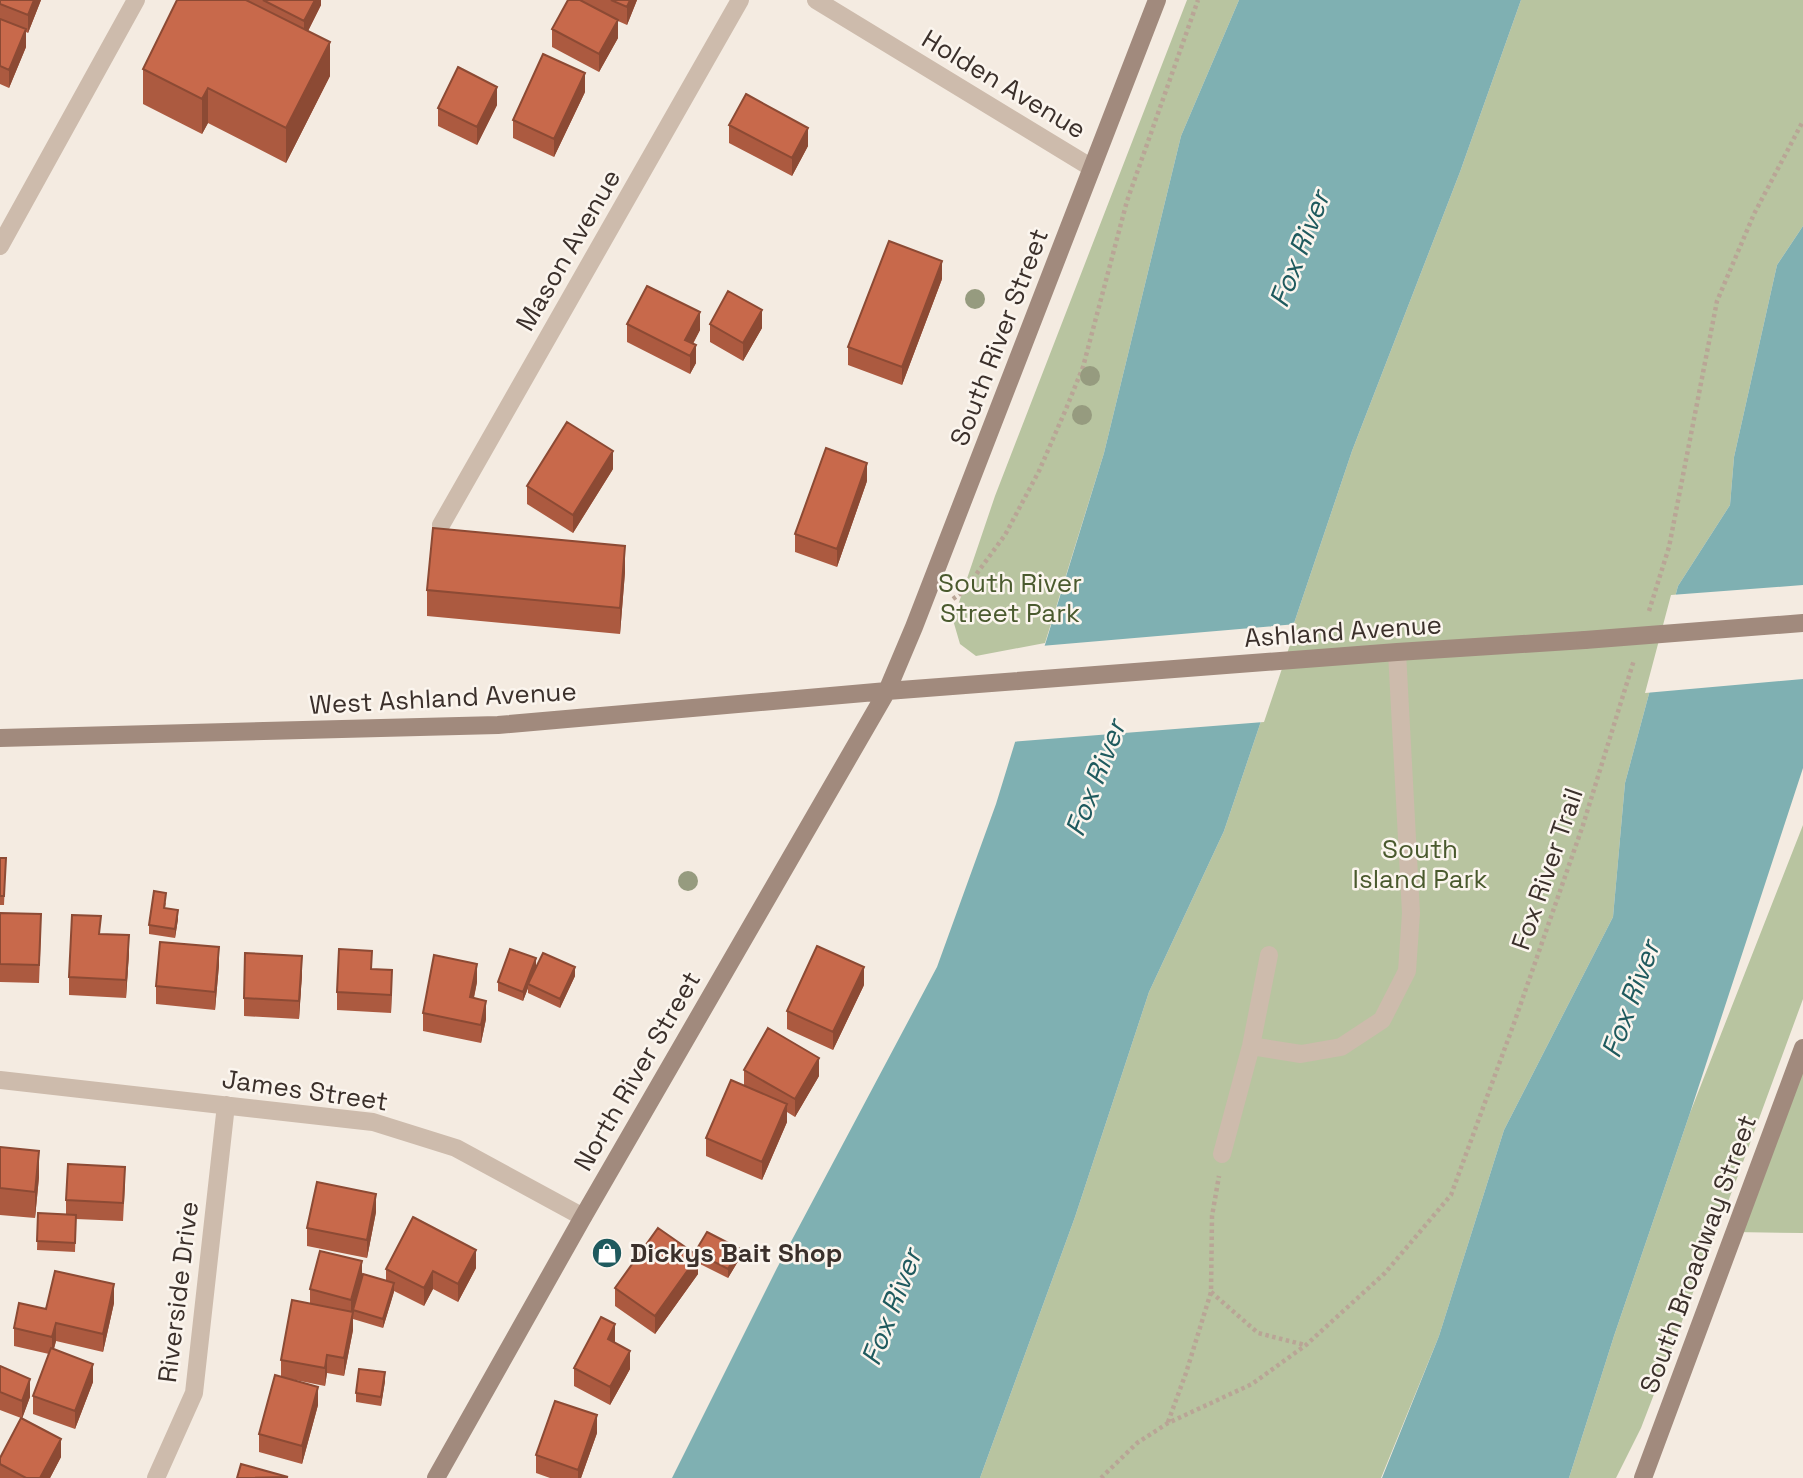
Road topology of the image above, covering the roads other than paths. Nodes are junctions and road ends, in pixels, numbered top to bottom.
1 (136, 0) edge
2 (740, 0) edge
3 (816, 0) edge
4 (1157, 0) edge
5 (1092, 168) junction
6 (0, 246) edge
7 (442, 525) dead end
8 (1803, 623) edge
9 (1397, 652) junction
10 (887, 691) junction
11 (0, 738) edge
12 (1269, 955) dead end
13 (1251, 1045) junction
14 (1803, 1048) edge
15 (0, 1080) edge
16 (226, 1105) junction
17 (1222, 1154) road end
18 (583, 1217) junction
19 (156, 1478) edge
20 (436, 1478) edge
21 (1643, 1478) edge

1 - 6 street
2 - 7 street, Mason Avenue
3 - 5 street, Holden Avenue
4 - 5 street, South River Street
5 - 10 street, South River Street
8 - 9 street, Ashland Avenue, bridge
9 - 10 street, Ashland Avenue
9 - 13 street
10 - 11 street, West Ashland Avenue
10 - 18 street, North River Street
12 - 13 street
13 - 17 street
14 - 21 street, South Broadway Street
15 - 16 street, James Street
16 - 18 street, James Street
16 - 19 street, Riverside Drive
18 - 20 street, North River Street

